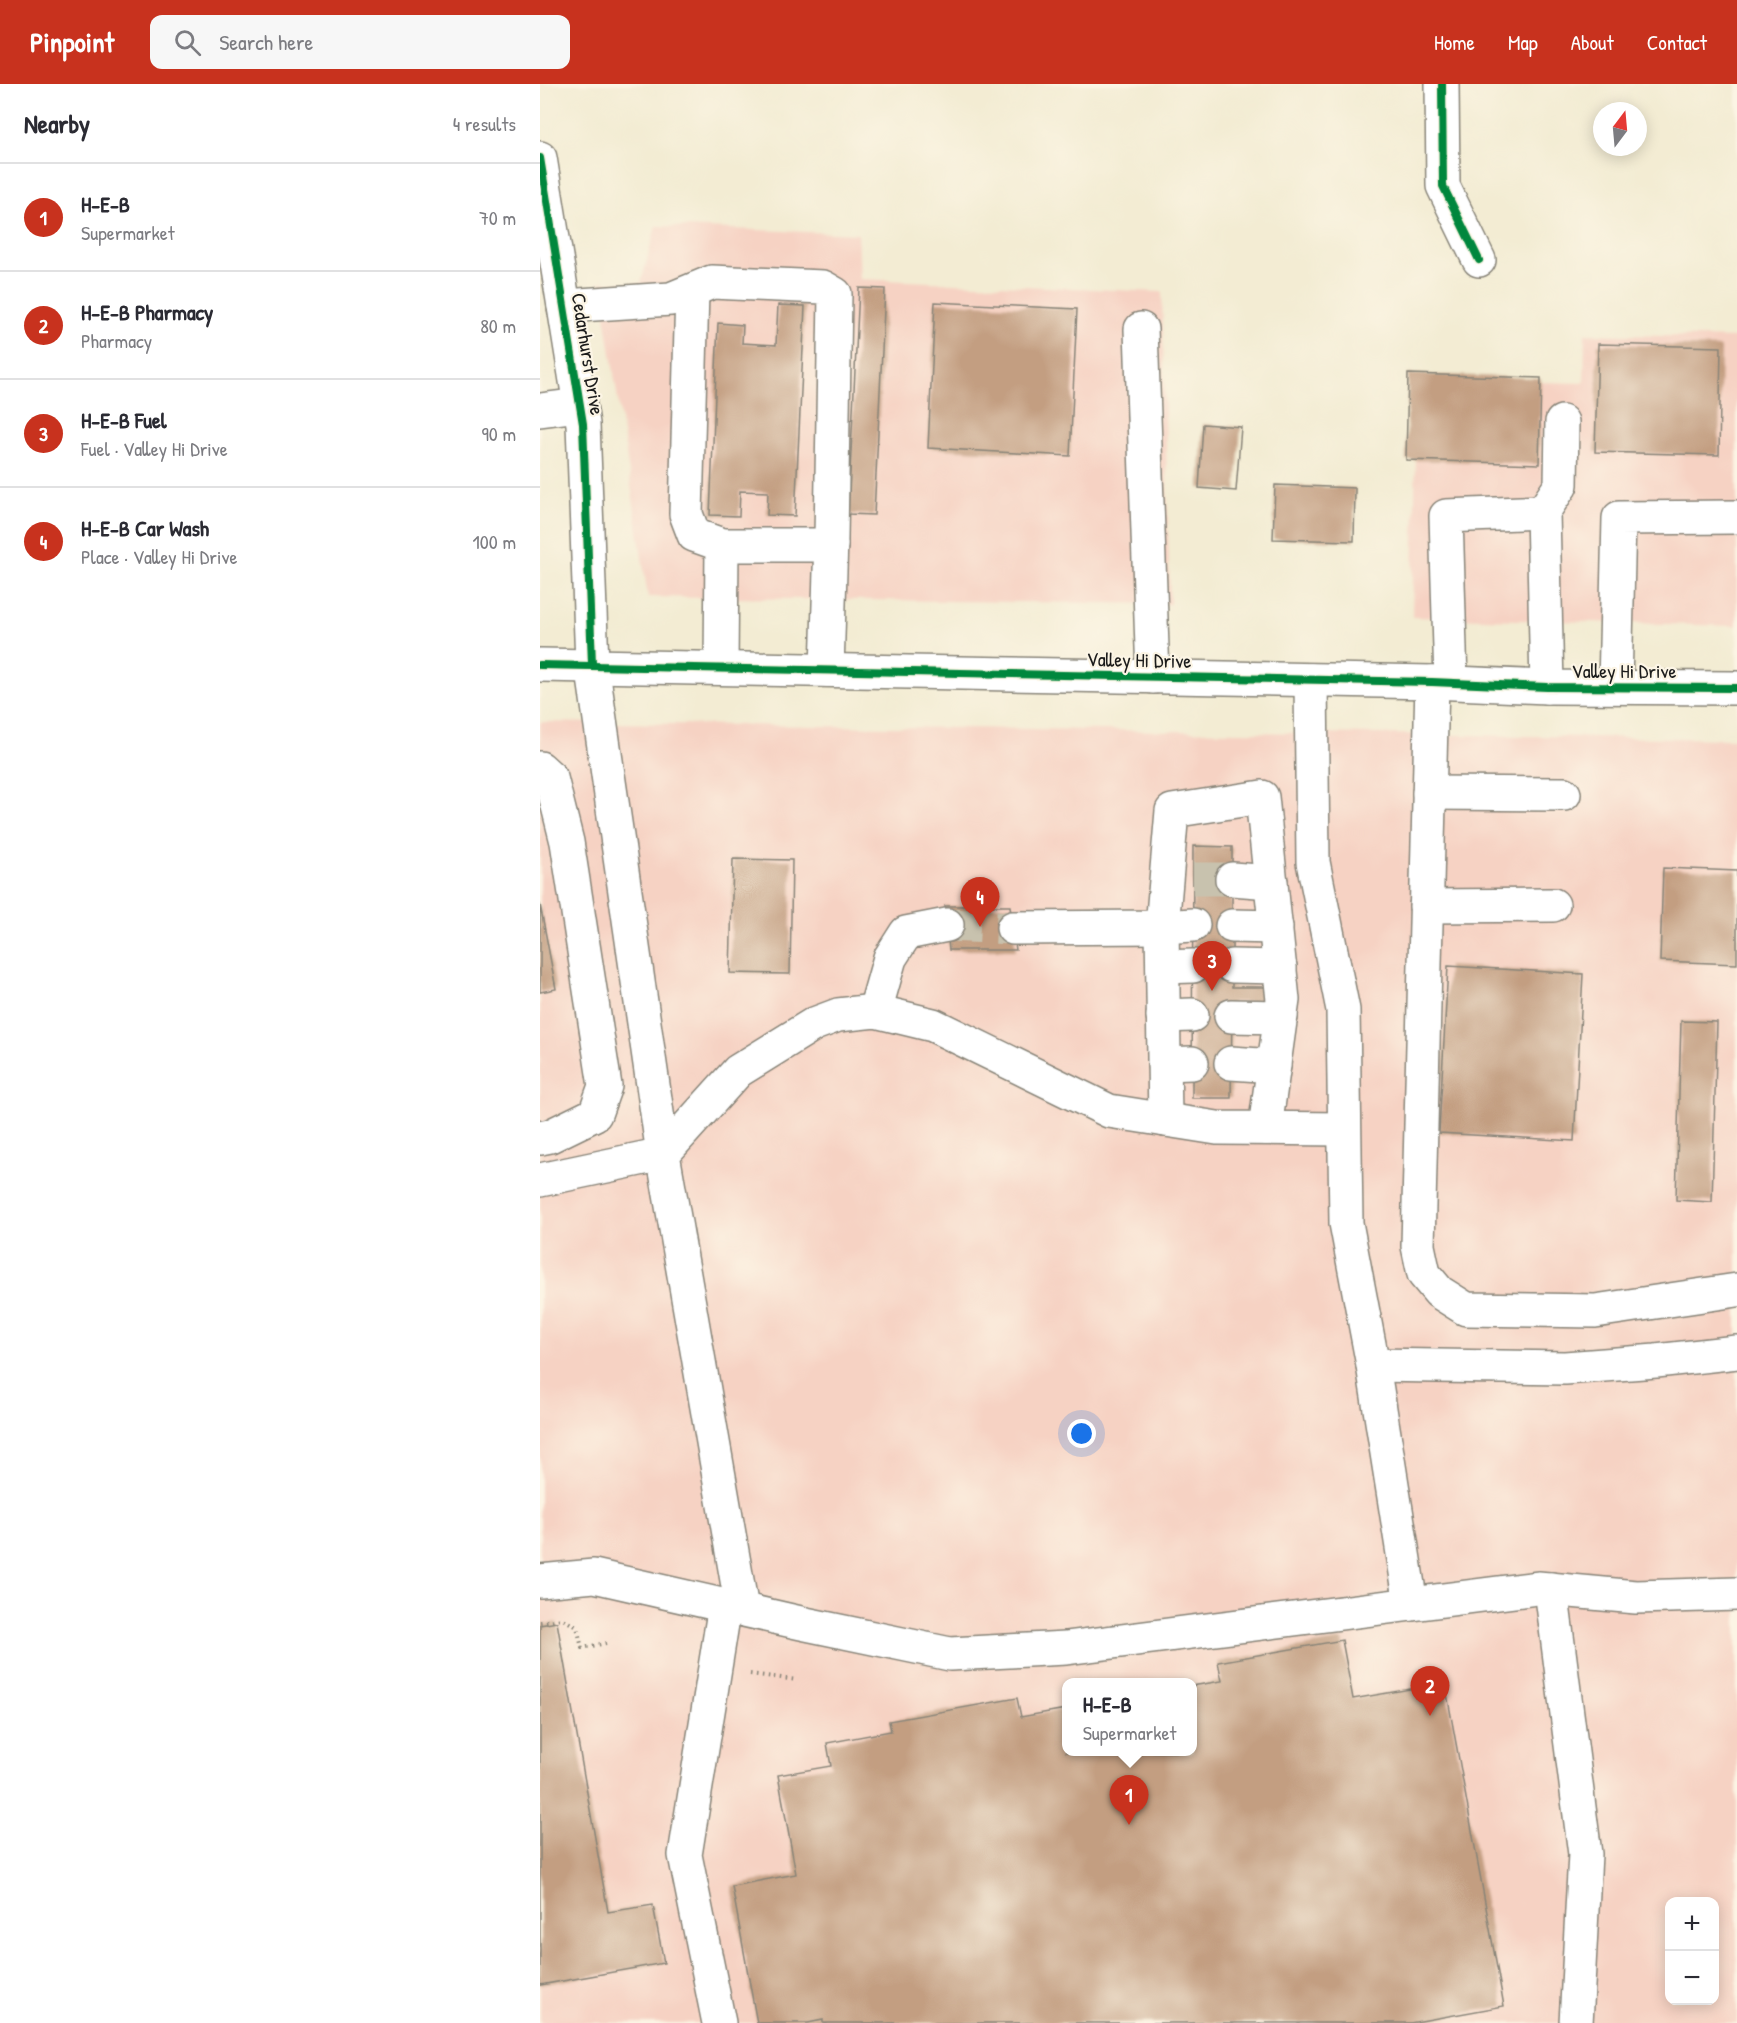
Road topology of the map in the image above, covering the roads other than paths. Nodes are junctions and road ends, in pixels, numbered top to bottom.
1 (1442, 84) edge
2 (540, 158) edge
3 (1479, 260) dead end
4 (692, 291) junction
5 (564, 306) junction
6 (1141, 329) dead end
7 (579, 405) junction
8 (540, 410) edge
9 (1562, 422) dead end
10 (1543, 512) junction
11 (1737, 517) edge
12 (722, 545) junction
13 (831, 545) junction
14 (540, 664) edge
15 (592, 664) junction
16 (721, 668) junction
17 (826, 670) junction
18 (1153, 676) junction
19 (1311, 680) junction
20 (1442, 682) junction
21 (1615, 686) junction
22 (1547, 687) junction
23 (1737, 688) edge
24 (540, 768) edge
25 (1429, 793) junction
26 (1564, 794) dead end
27 (1312, 795) junction
28 (1262, 797) junction
29 (1232, 879) tunnel mouth
30 (1271, 882) junction
31 (1553, 905) dead end
32 (1426, 906) junction
33 (947, 925) tunnel mouth
34 (1178, 926) junction
35 (1232, 926) dead end
36 (1276, 927) junction
37 (1013, 928) tunnel mouth
38 (1232, 966) dead end
39 (1280, 967) junction
40 (875, 1011) junction
41 (1232, 1016) dead end
42 (1281, 1017) junction
43 (1231, 1063) dead end
44 (1274, 1066) junction
45 (652, 1085) junction
46 (605, 1086) junction
47 (1165, 1120) junction
48 (1265, 1128) junction
49 (1344, 1129) junction
50 (540, 1138) edge
51 (663, 1154) junction
52 (540, 1180) edge
53 (1737, 1290) edge
54 (1737, 1352) edge
55 (1372, 1365) junction
56 (540, 1581) edge
57 (1551, 1589) junction
58 (1737, 1594) edge
59 (1411, 1604) junction
60 (734, 1607) junction
61 (719, 2023) edge
62 (1575, 2023) edge

1 - 3 street
2 - 5 street, Cedarhurst Drive
4 - 5 street
4 - 12 street
4 - 13 street
5 - 7 street, Cedarhurst Drive
6 - 18 street
7 - 8 street
7 - 15 street, Cedarhurst Drive
9 - 10 street
10 - 20 street
10 - 22 street
11 - 21 street
12 - 13 street
12 - 16 street
13 - 17 street
14 - 15 street, Valley Hi Drive
15 - 16 street, Valley Hi Drive
15 - 45 street, Cedarhurst Drive
16 - 17 street, Valley Hi Drive
17 - 18 street, Valley Hi Drive
18 - 19 street, Valley Hi Drive
19 - 20 street, Valley Hi Drive
19 - 27 street
20 - 22 street, Valley Hi Drive
20 - 25 street
21 - 22 street, Valley Hi Drive
21 - 23 street, Valley Hi Drive
24 - 46 street
25 - 26 street
25 - 32 street
27 - 28 street
27 - 49 street
28 - 30 street
28 - 34 street
29 - 30 street
30 - 36 street
31 - 32 street
32 - 53 street
33 - 40 street
34 - 37 street
34 - 47 street
35 - 36 street
36 - 39 street
38 - 39 street
39 - 42 street
40 - 47 street
40 - 51 street
41 - 42 street
42 - 44 street
43 - 44 street
44 - 48 street
45 - 46 street
45 - 51 street, Cedarhurst Drive
46 - 50 street
47 - 48 street
48 - 49 street
49 - 55 street
51 - 52 street
51 - 60 street, Cedarhurst Drive
54 - 55 street
55 - 59 street
56 - 60 street
57 - 58 street
57 - 59 street
57 - 62 street
59 - 60 street
60 - 61 street, Cedarhurst Drive

